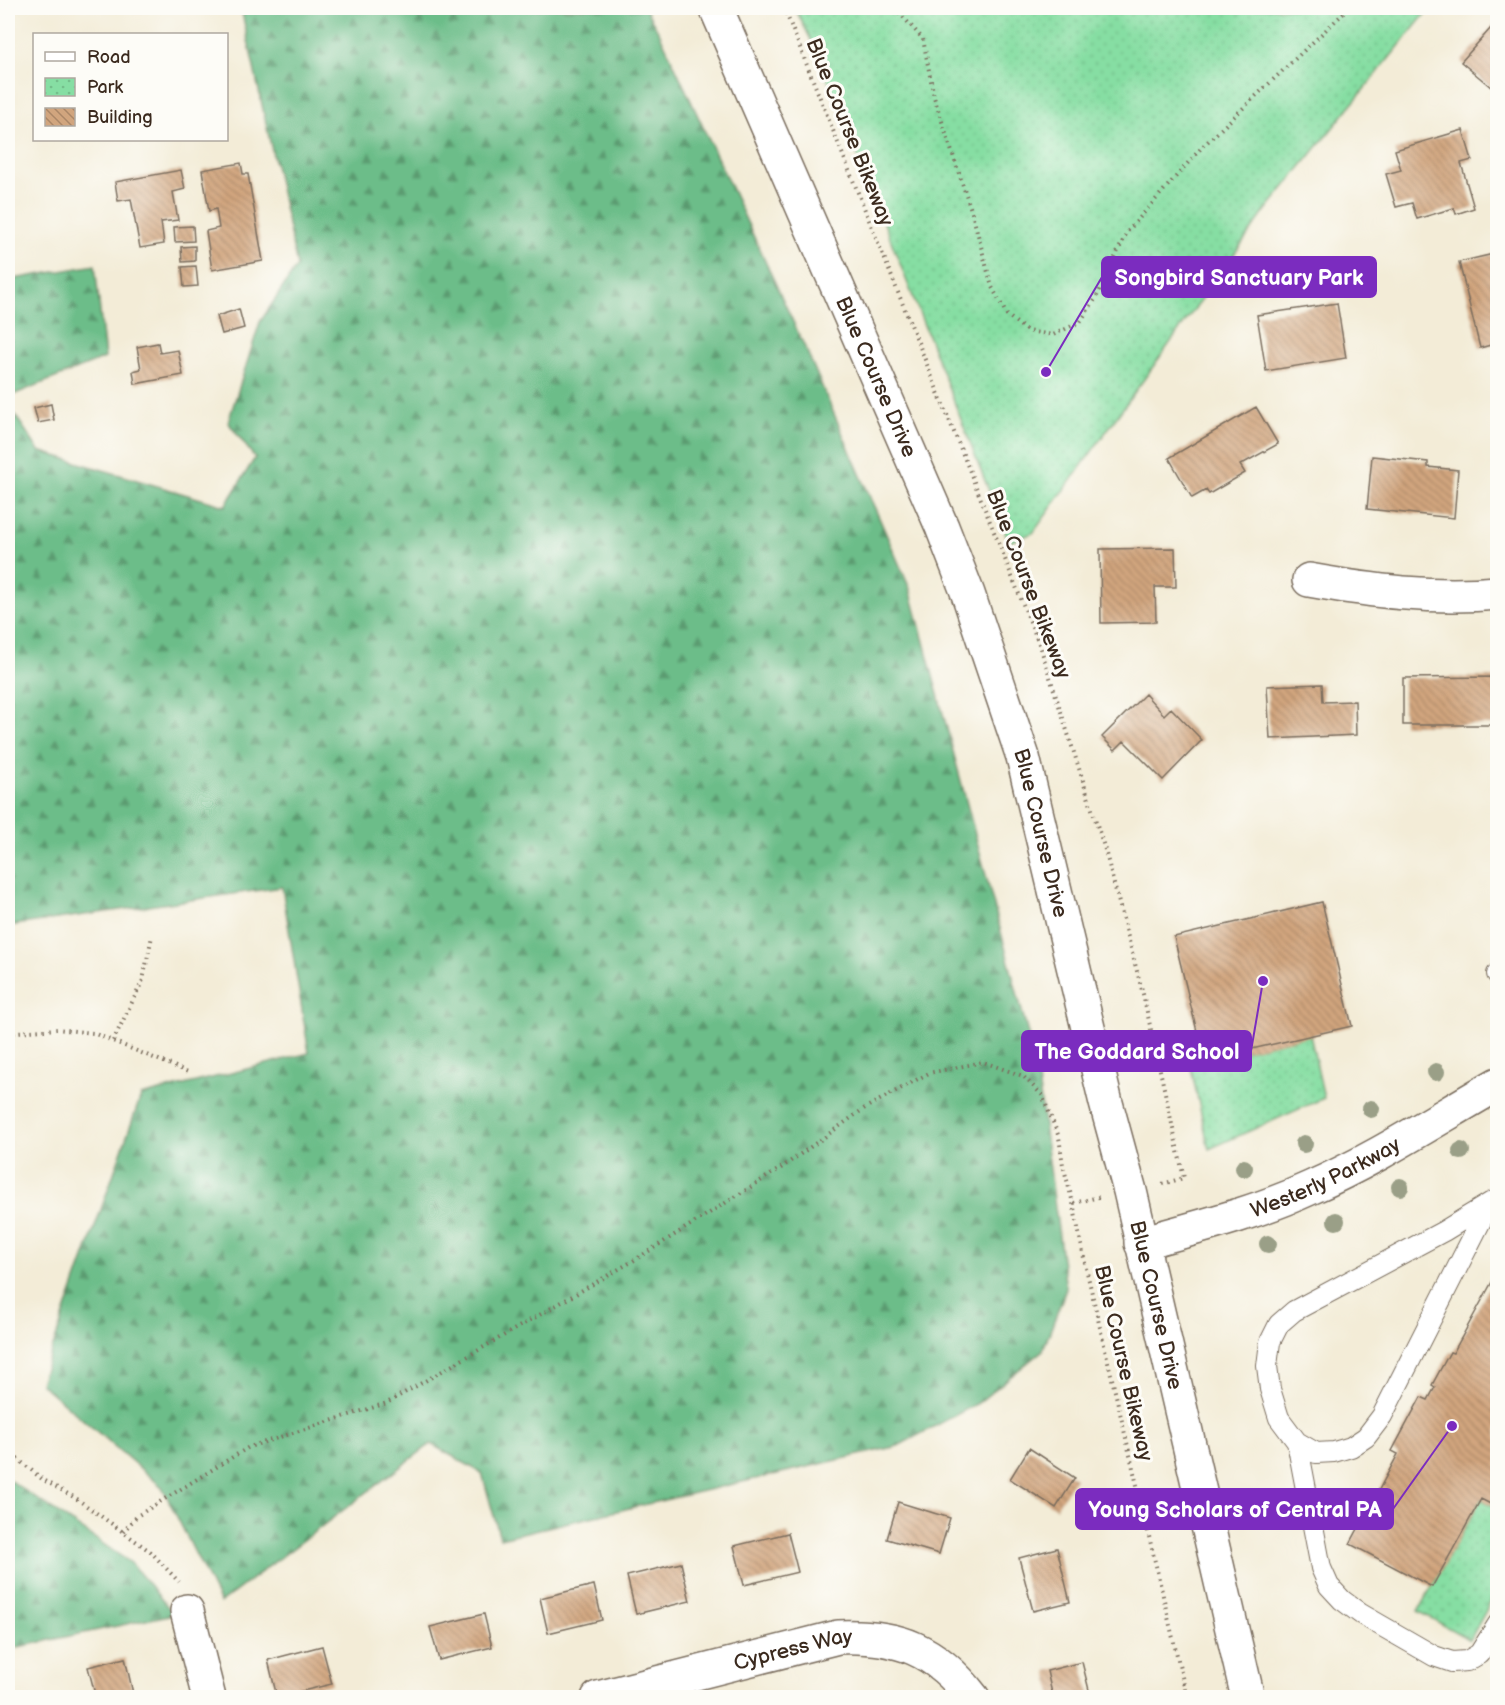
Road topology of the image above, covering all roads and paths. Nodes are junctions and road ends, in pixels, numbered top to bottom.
1 (716, 8) edge
2 (784, 8) edge
3 (895, 8) edge
4 (1349, 8) edge
5 (1309, 580) dead end
6 (1497, 594) edge
7 (153, 936) dead end
8 (8, 1035) edge
9 (113, 1041) junction
10 (188, 1072) dead end
11 (1497, 1084) edge
12 (1171, 1182) dead end
13 (1102, 1196) dead end
14 (1494, 1201) edge
15 (1073, 1203) junction
16 (1141, 1243) junction
17 (1296, 1442) junction
18 (8, 1451) edge
19 (123, 1532) junction
20 (187, 1611) joint
21 (1497, 1624) edge
22 (209, 1698) edge
23 (598, 1698) edge
24 (973, 1698) edge
25 (1186, 1698) edge
26 (1248, 1698) edge

1 - 16 main road, Blue Course Drive
2 - 12 path, Blue Course Bikeway
3 - 4 path
5 - 6 main road
7 - 9 path
8 - 9 path
9 - 10 path
11 - 16 main road, Westerly Parkway
13 - 15 path
14 - 17 lane
14 - 17 lane
15 - 19 path, Blue Course Bikeway
15 - 25 path, Blue Course Bikeway
16 - 26 main road, Blue Course Drive
17 - 21 lane
18 - 19 path
19 - 20 path
20 - 22 main road
23 - 24 main road, Cypress Way

